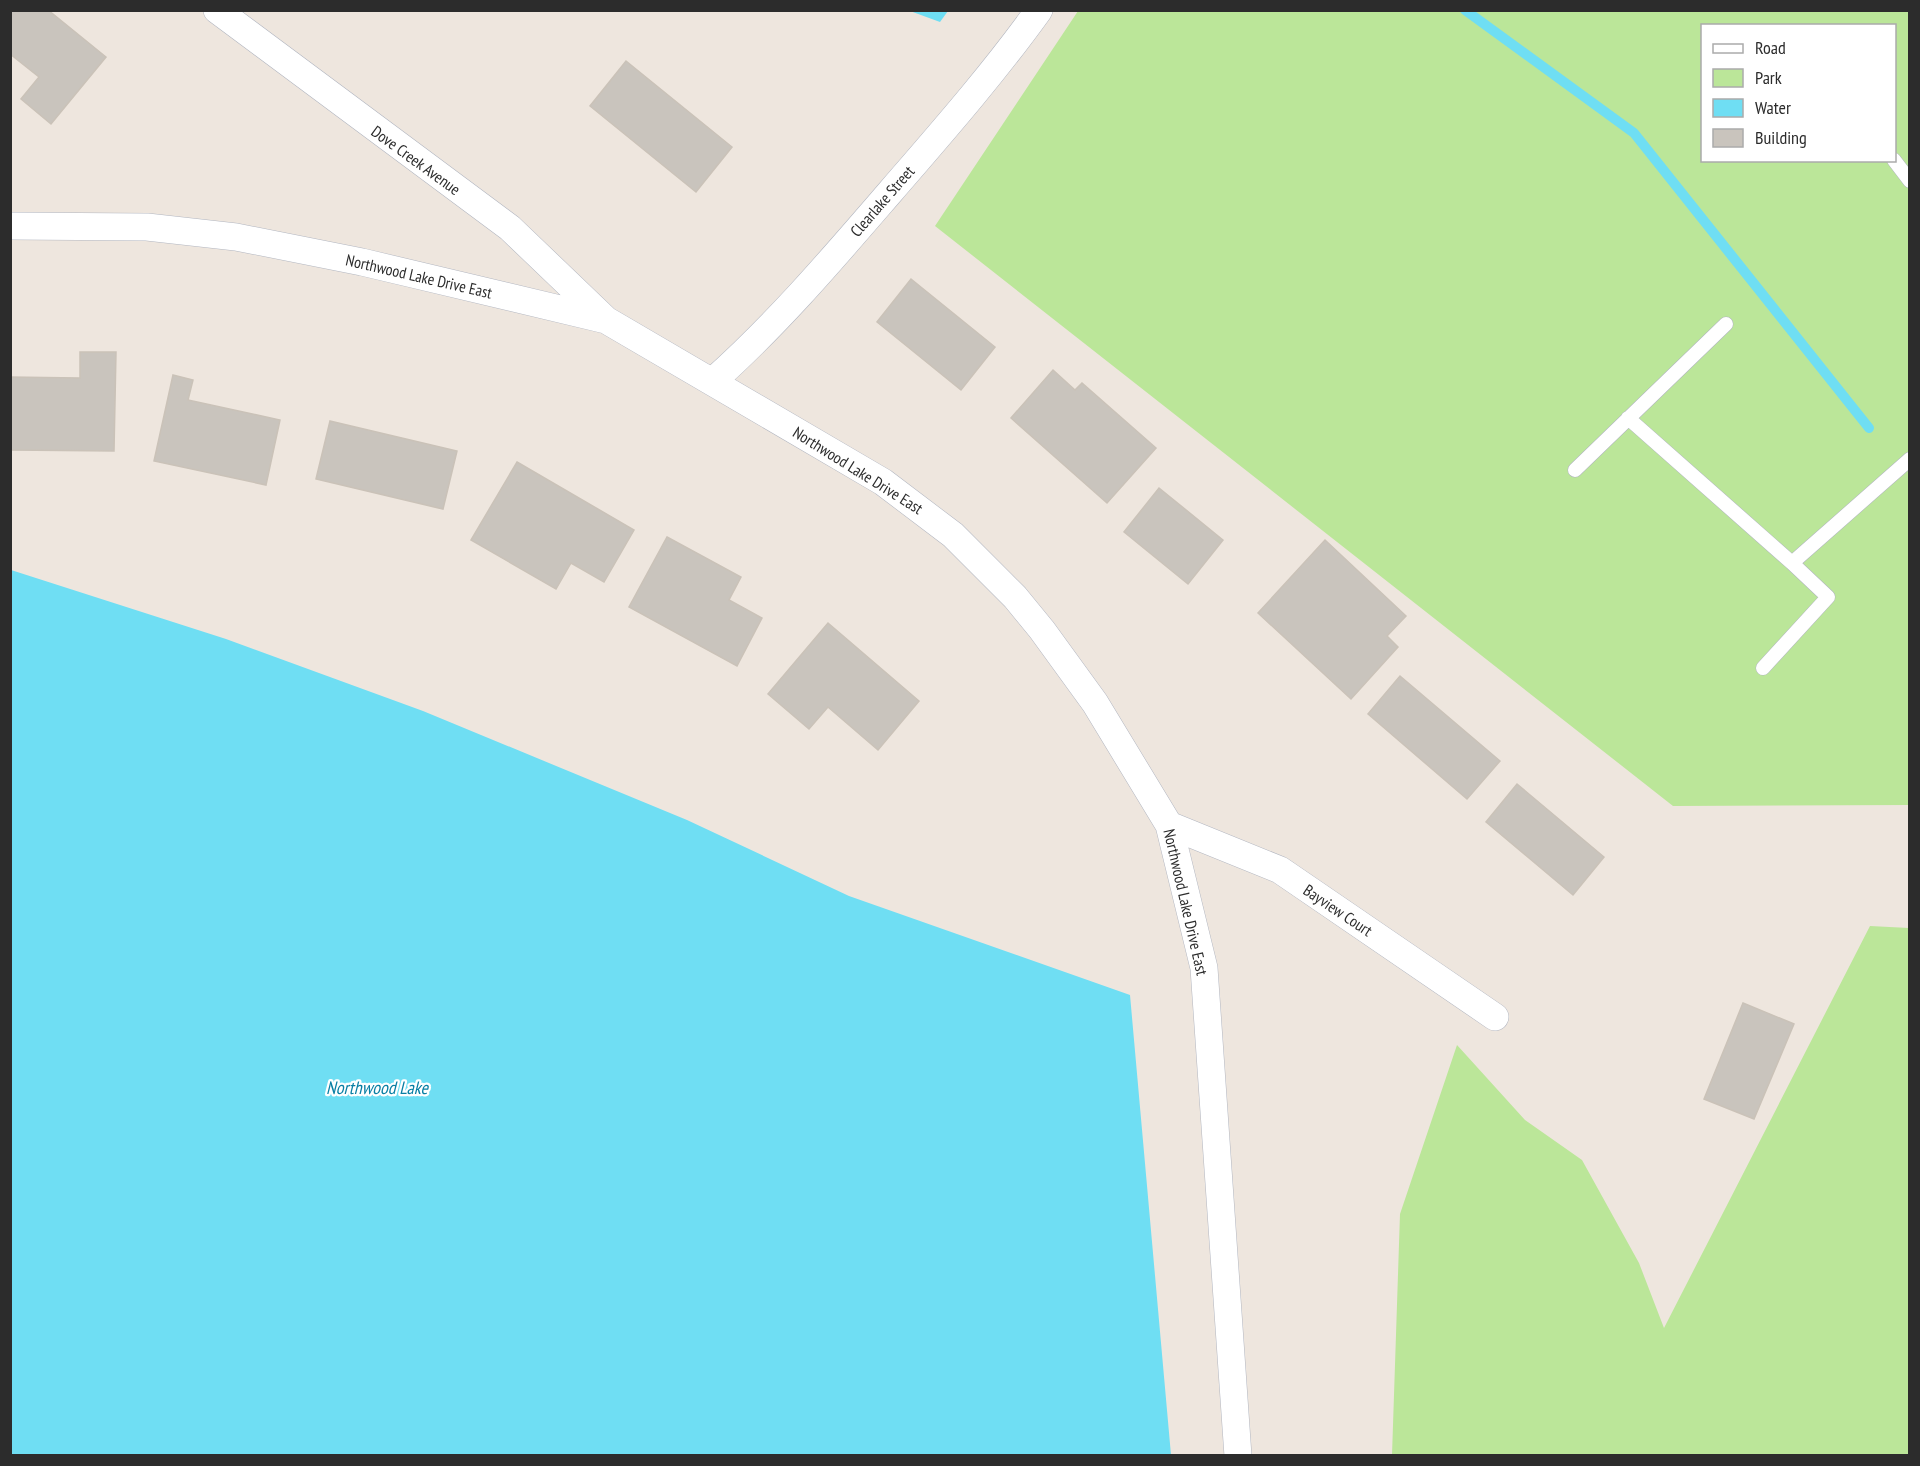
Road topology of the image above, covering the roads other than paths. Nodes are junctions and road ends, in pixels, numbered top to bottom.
1 (217, 10) edge
2 (1039, 10) edge
3 (1896, 162) edge
4 (1910, 181) edge
5 (10, 226) edge
6 (606, 320) junction
7 (1726, 324) dead end
8 (713, 381) junction
9 (1629, 418) junction
10 (1910, 459) edge
11 (1575, 470) dead end
12 (1792, 563) junction
13 (1763, 668) dead end
14 (1169, 825) junction
15 (1494, 1017) dead end
16 (1238, 1455) edge

1 - 6 street, Dove Creek Avenue
2 - 8 street, Clearlake Street
3 - 4 lane
5 - 6 street, Northwood Lake Drive East
6 - 8 street, Northwood Lake Drive East
7 - 9 lane
8 - 14 street, Northwood Lake Drive East
9 - 11 lane
9 - 12 lane
10 - 12 lane
12 - 13 lane
14 - 15 street, Bayview Court
14 - 16 street, Northwood Lake Drive East

